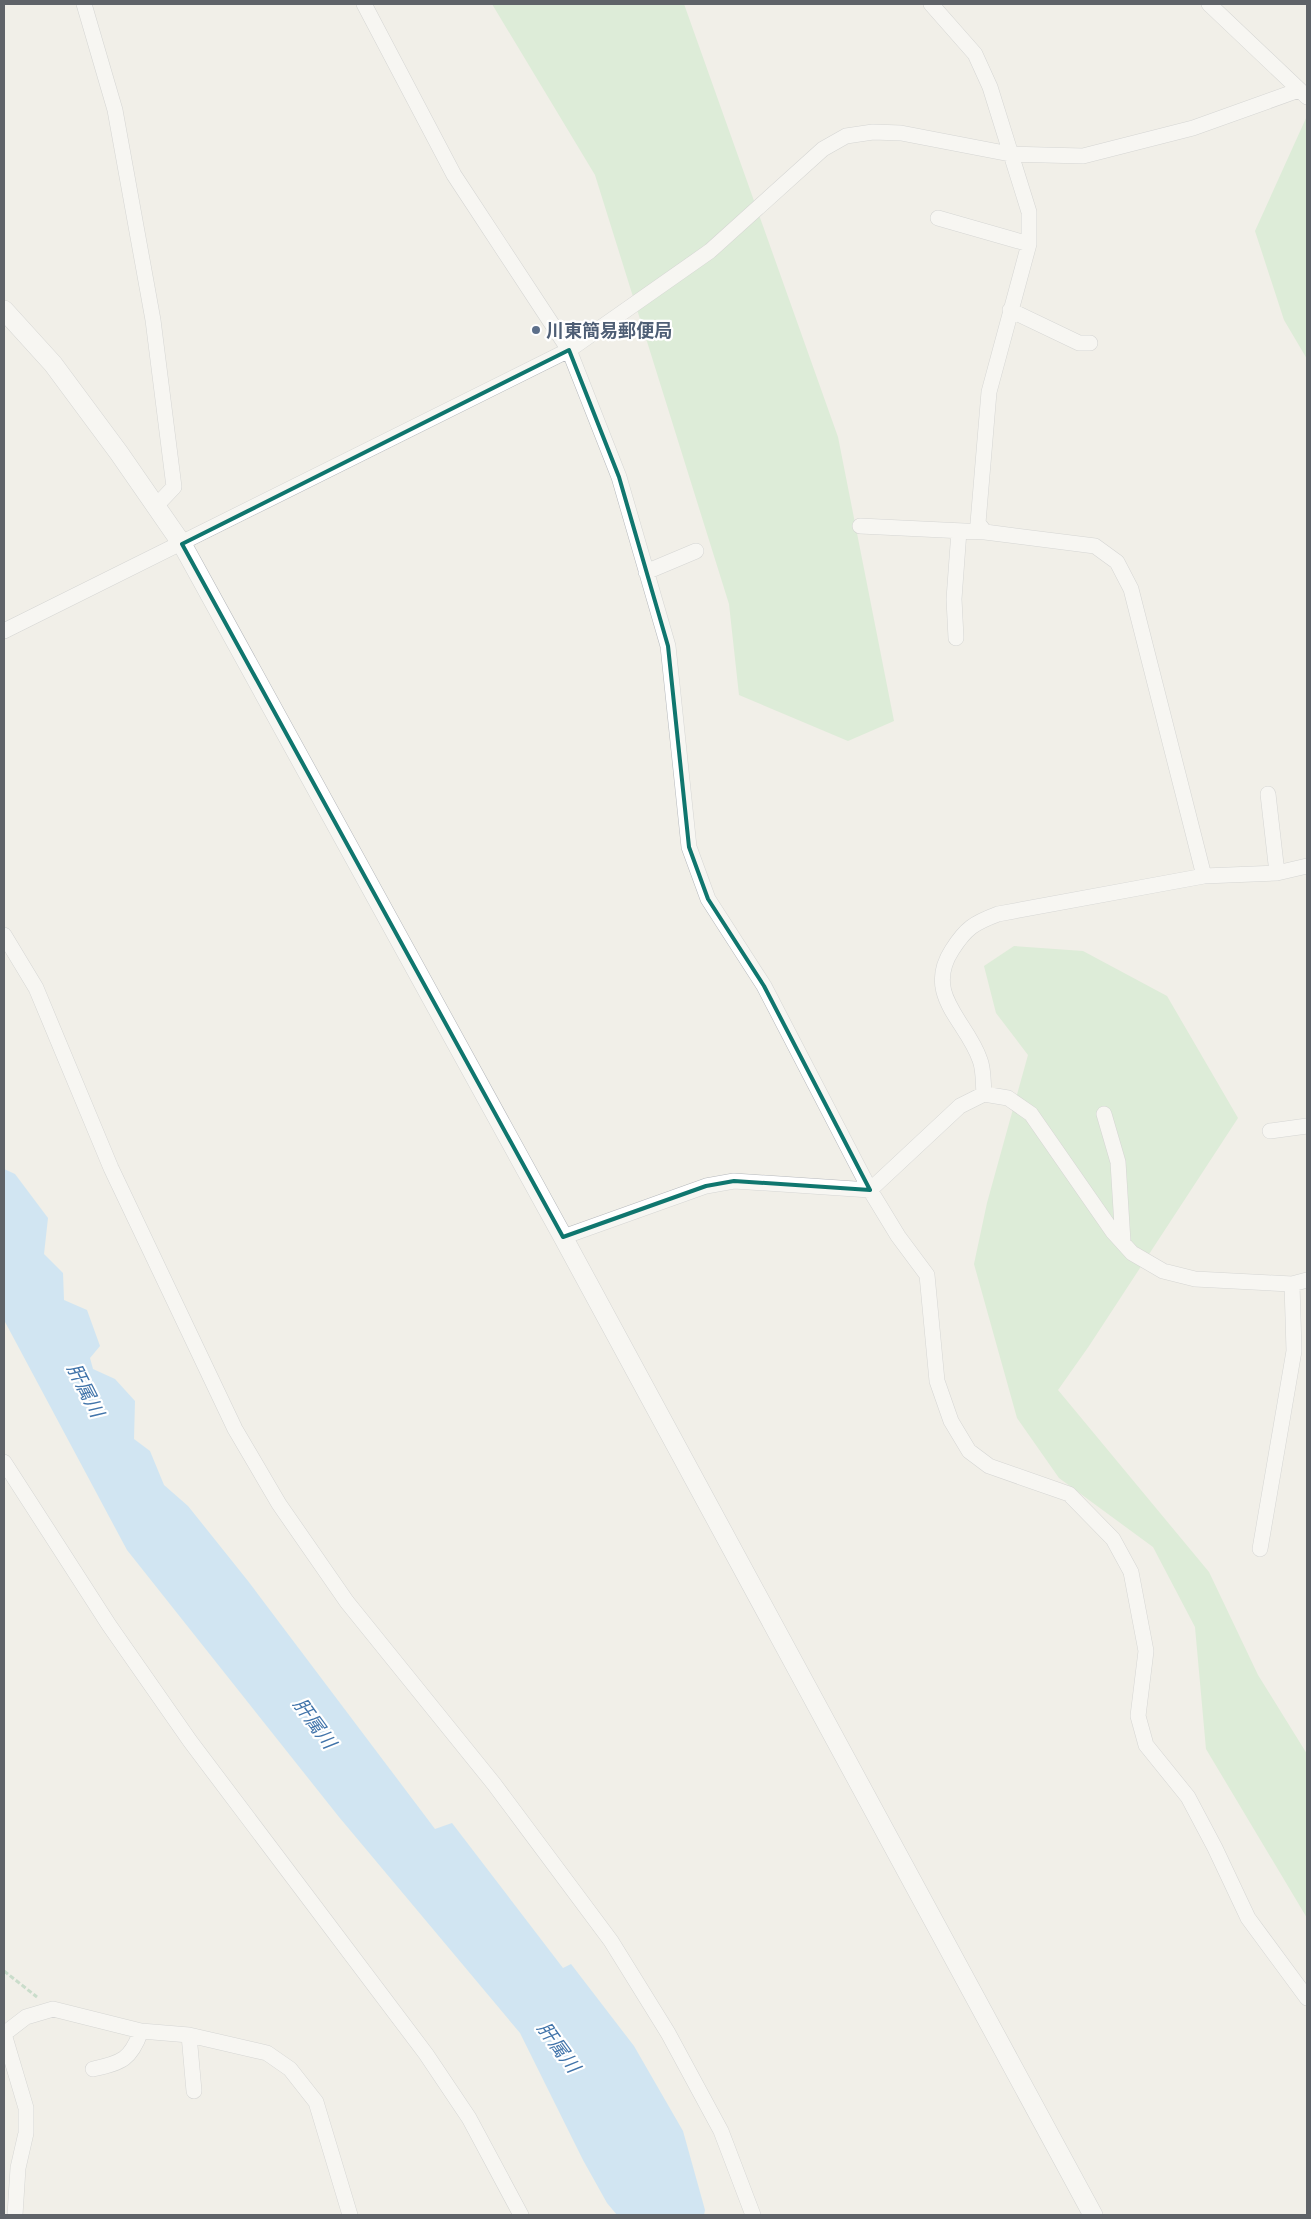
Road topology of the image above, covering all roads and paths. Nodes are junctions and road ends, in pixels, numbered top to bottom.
1 (84, 4) edge
2 (364, 4) edge
3 (931, 4) edge
4 (1209, 4) edge
5 (1303, 93) edge
6 (1010, 154) junction
7 (938, 218) dead end
8 (1029, 244) junction
9 (4, 310) edge
10 (1010, 310) junction
11 (1090, 343) dead end
12 (569, 350) junction
13 (156, 506) junction
14 (860, 526) dead end
15 (959, 531) junction
16 (985, 532) junction
17 (182, 544) junction
18 (696, 551) dead end
19 (646, 572) junction
20 (4, 631) edge
21 (956, 638) dead end
22 (1268, 794) dead end
23 (1307, 866) edge
24 (1277, 873) junction
25 (1204, 876) junction
26 (4, 935) edge
27 (984, 1094) junction
28 (1104, 1114) dead end
29 (1307, 1126) edge
30 (1270, 1131) dead end
31 (870, 1190) junction
32 (563, 1237) junction
33 (1123, 1242) junction
34 (1307, 1280) edge
35 (1292, 1284) junction
36 (4, 1462) edge
37 (1260, 1549) dead end
38 (4, 1971) edge
39 (1307, 1998) edge
40 (53, 2009) junction
41 (142, 2031) junction
42 (188, 2034) junction
43 (93, 2069) dead end
44 (194, 2091) dead end
45 (15, 2215) edge
46 (350, 2215) edge
47 (521, 2215) edge
48 (753, 2215) edge
49 (1093, 2215) edge

1 - 13 street
2 - 12 street
3 - 6 street
4 - 5 street
5 - 6 street
6 - 8 street
6 - 12 street
7 - 8 street
8 - 10 street
9 - 13 street
10 - 11 street
10 - 16 street
12 - 17 street
12 - 19 street
13 - 17 street
14 - 15 street
15 - 16 street
15 - 21 street
16 - 25 street
17 - 20 street
17 - 32 street
18 - 19 street
19 - 31 street
22 - 24 street
23 - 24 street
24 - 25 street
25 - 27 street
26 - 48 street
27 - 31 street
27 - 33 street
28 - 33 street
29 - 30 street
31 - 32 street
31 - 39 street
32 - 49 street
33 - 35 street
34 - 35 street
35 - 37 street
36 - 47 street
38 - 40 path
40 - 41 street
40 - 45 street
41 - 42 street
41 - 43 street
42 - 44 street
42 - 46 street

